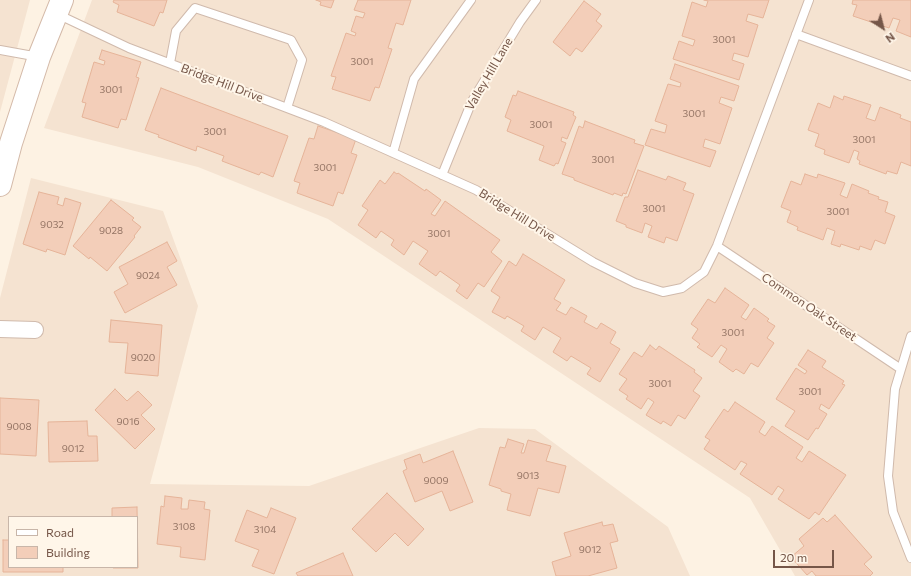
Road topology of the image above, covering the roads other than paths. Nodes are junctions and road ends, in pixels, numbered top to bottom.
1 (471, 0) edge
2 (536, 0) edge
3 (809, 0) edge
4 (59, 7) edge
5 (796, 34) junction
6 (0, 50) edge
7 (39, 57) junction
8 (170, 64) junction
9 (911, 76) edge
10 (287, 108) junction
11 (393, 153) junction
12 (442, 174) junction
13 (0, 185) edge
14 (717, 246) junction
15 (0, 329) edge
16 (35, 330) dead end
17 (911, 336) edge
18 (901, 369) junction
19 (911, 558) edge

1 - 11 lane
2 - 12 lane, Valley Hill Lane
3 - 5 lane, Bridge Hill Drive
4 - 7 street
4 - 8 lane, Bridge Hill Drive
5 - 9 lane
5 - 14 lane, Bridge Hill Drive
6 - 7 lane
7 - 13 street
8 - 10 lane, Bridge Hill Drive
8 - 10 lane
10 - 11 lane, Bridge Hill Drive
11 - 12 lane, Bridge Hill Drive
12 - 14 lane, Bridge Hill Drive
14 - 18 lane, Common Oak Street
15 - 16 street
17 - 18 lane
18 - 19 lane

